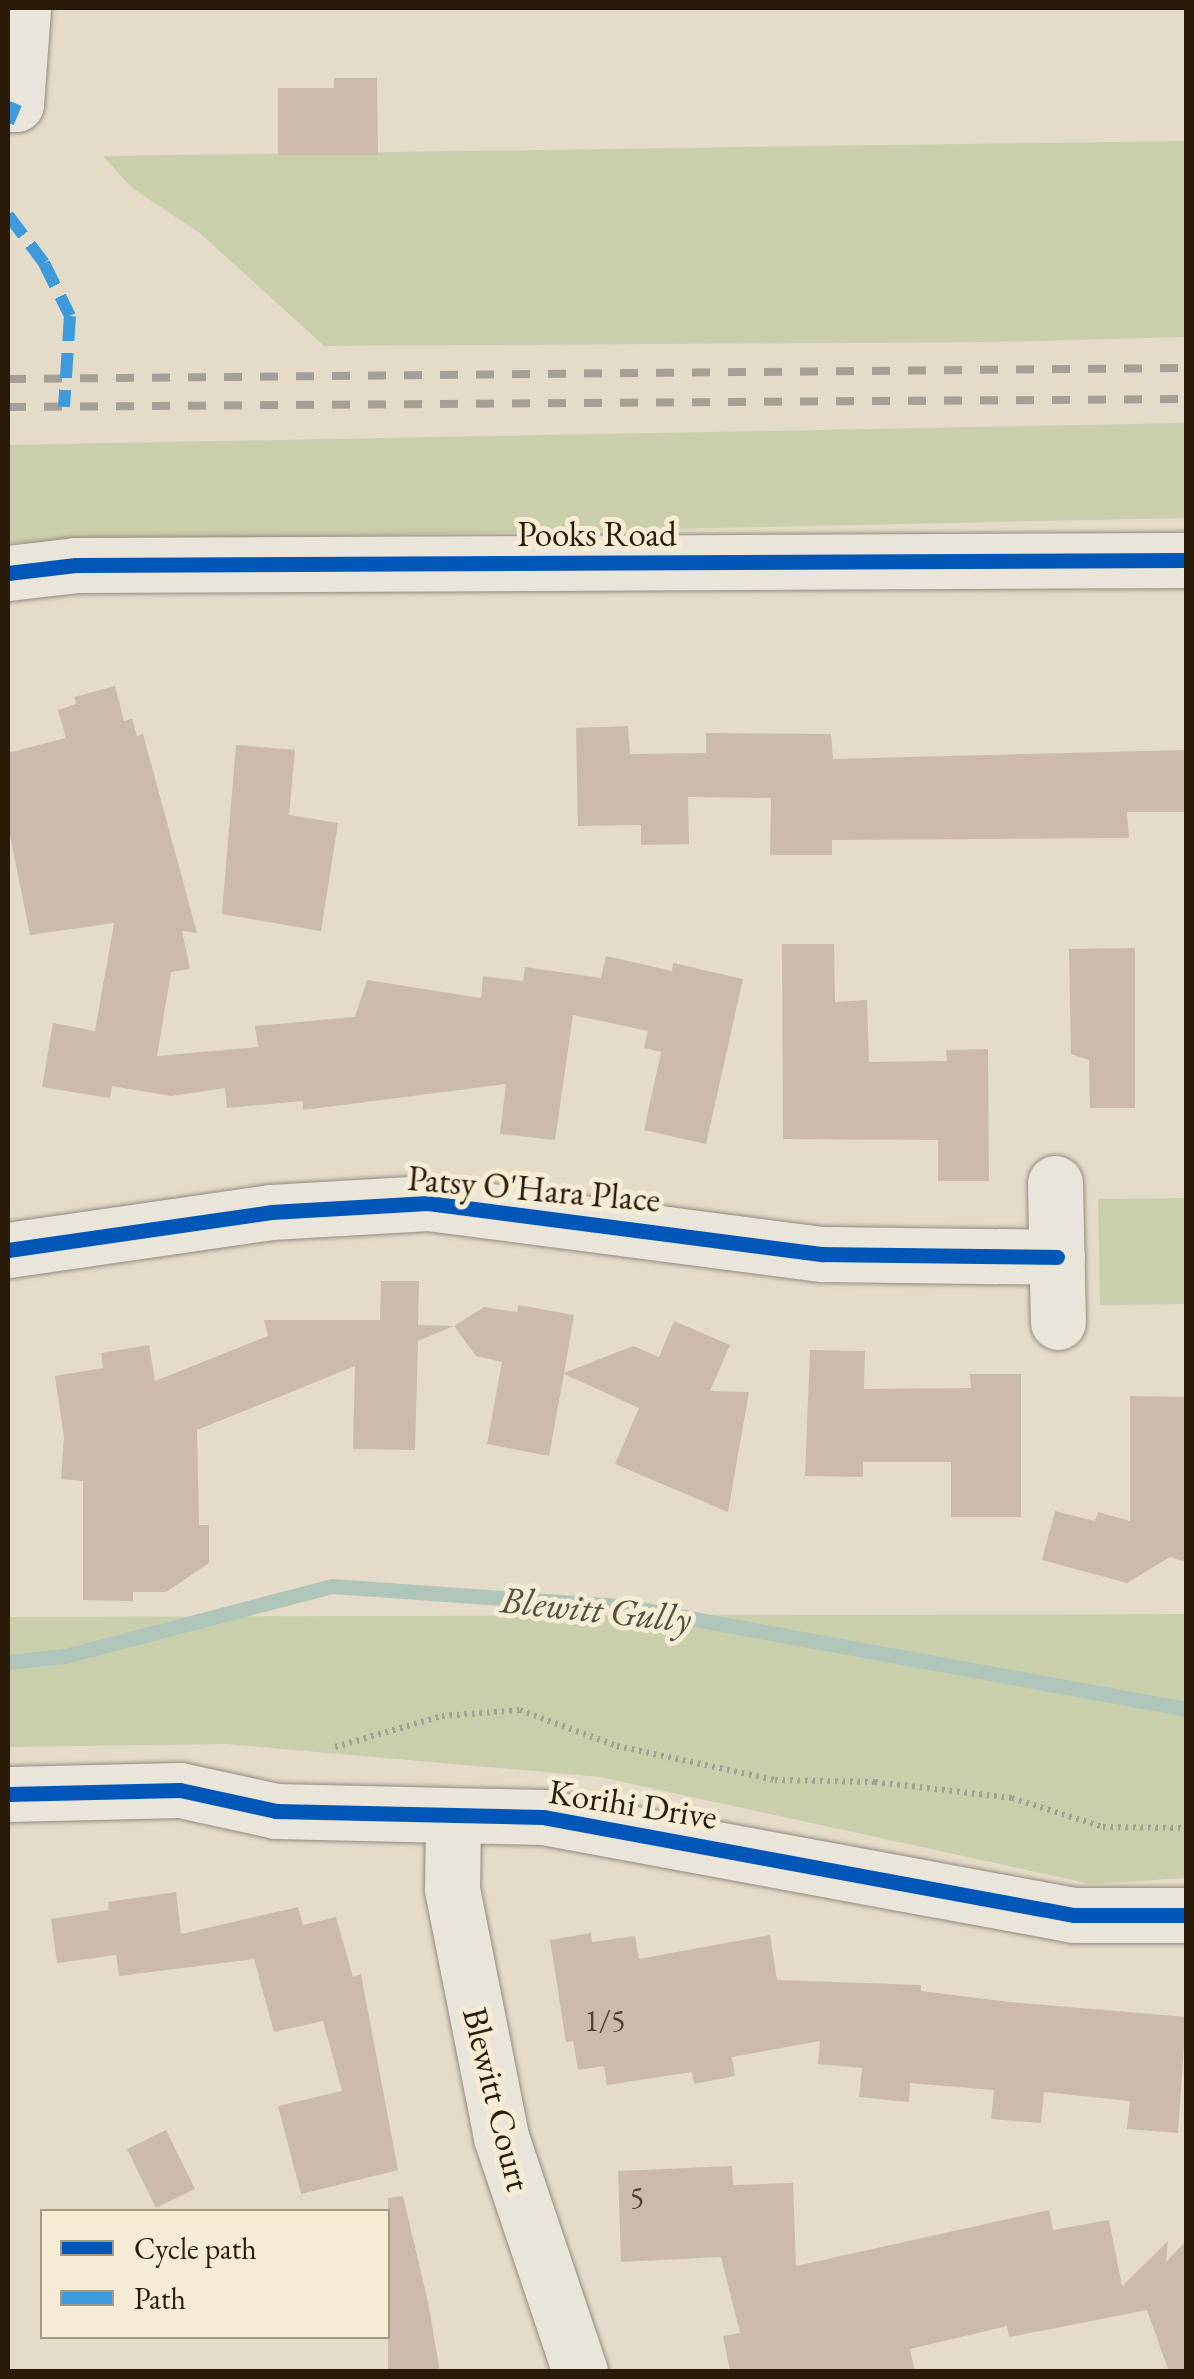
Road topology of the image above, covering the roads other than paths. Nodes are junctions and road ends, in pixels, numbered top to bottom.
1 (23, 8) edge
2 (12, 104) edge
3 (1186, 560) edge
4 (8, 573) edge
5 (1056, 1183) dead end
6 (8, 1250) edge
7 (1057, 1257) junction
8 (1058, 1322) dead end
9 (8, 1794) edge
10 (453, 1819) junction
11 (1186, 1916) edge
12 (580, 2372) edge

1 - 2 street
3 - 4 street, Pooks Road
5 - 7 street
6 - 7 street, Patsy O'Hara Place
7 - 8 street
9 - 10 street, Korihi Drive
10 - 11 street, Korihi Drive
10 - 12 street, Blewitt Court

